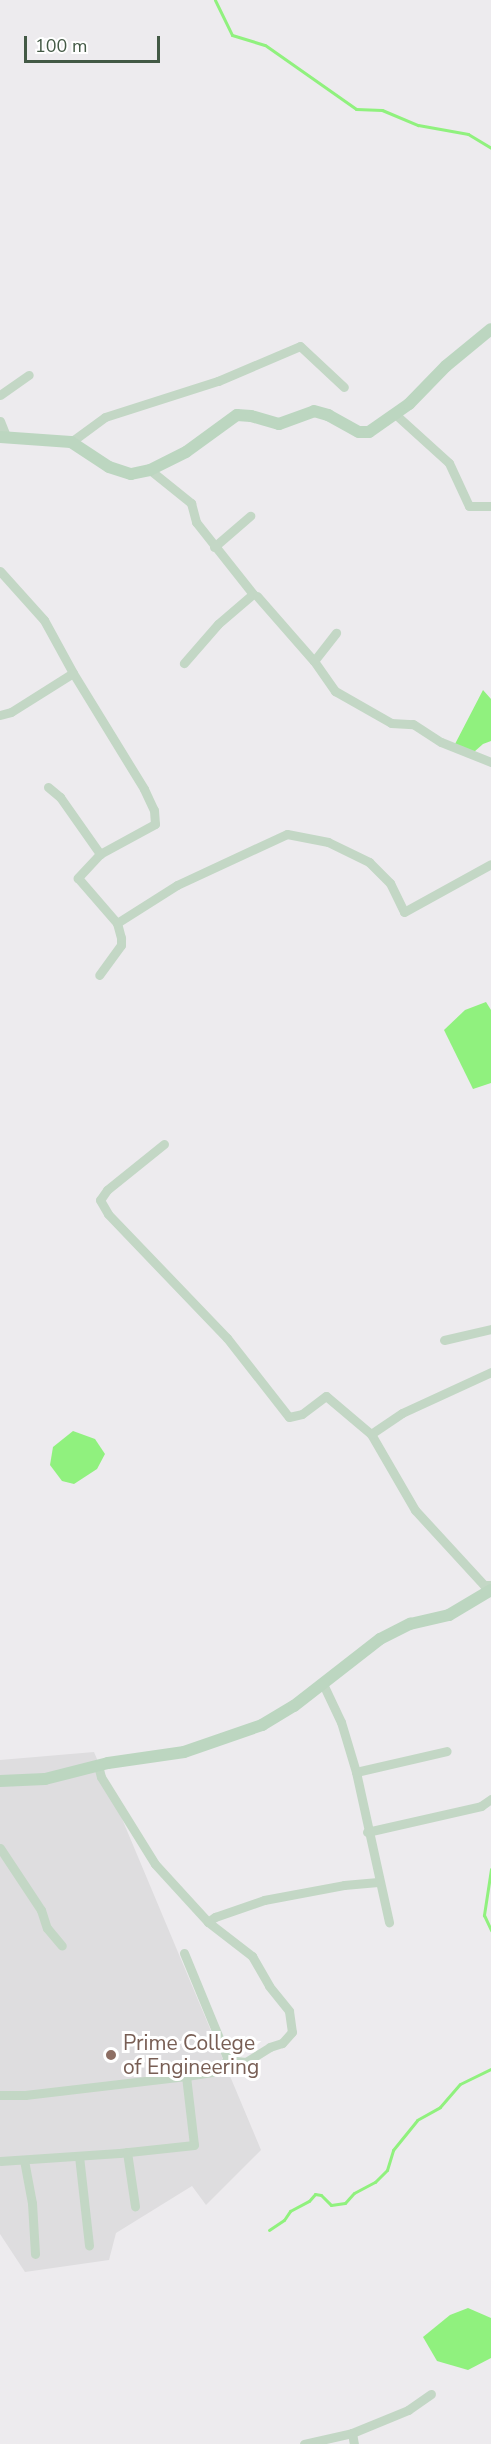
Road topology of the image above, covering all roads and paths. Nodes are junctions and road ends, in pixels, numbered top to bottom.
1 (491, 329) edge
2 (29, 375) dead end
3 (344, 387) dead end
4 (0, 395) edge
5 (395, 414) junction
6 (0, 420) edge
7 (3, 437) edge
8 (71, 442) junction
9 (150, 470) junction
10 (491, 506) edge
11 (250, 516) dead end
12 (214, 547) junction
13 (0, 571) edge
14 (257, 596) dead end
15 (336, 633) dead end
16 (314, 661) junction
17 (184, 663) dead end
18 (73, 673) junction
19 (0, 715) edge
20 (491, 762) edge
21 (48, 787) dead end
22 (100, 854) junction
23 (491, 864) edge
24 (117, 923) junction
25 (99, 975) dead end
26 (164, 1144) dead end
27 (491, 1329) edge
28 (444, 1340) dead end
29 (491, 1372) edge
30 (371, 1434) junction
31 (491, 1585) edge
32 (491, 1590) edge
33 (323, 1684) junction
34 (447, 1751) dead end
35 (99, 1765) junction
36 (356, 1772) junction
37 (0, 1781) edge
38 (491, 1799) edge
39 (367, 1832) junction
40 (0, 1848) edge
41 (378, 1882) junction
42 (208, 1922) junction
43 (389, 1922) dead end
44 (62, 1946) dead end
45 (184, 1953) dead end
46 (228, 2060) junction
47 (186, 2076) junction
48 (0, 2095) edge
49 (127, 2152) junction
50 (79, 2156) junction
51 (24, 2160) junction
52 (0, 2161) edge
53 (135, 2205) dead end
54 (89, 2245) dead end
55 (35, 2254) dead end
56 (431, 2394) dead end
57 (352, 2433) junction
58 (304, 2444) edge
59 (354, 2444) edge

1 - 5 street
2 - 4 street
3 - 8 street
5 - 9 street
5 - 10 street
6 - 7 street
7 - 8 street
8 - 9 street
9 - 12 street
11 - 12 street
12 - 17 street
13 - 18 street
14 - 16 street
15 - 16 street
16 - 20 street
18 - 19 street
18 - 22 street
21 - 22 street
22 - 24 street
23 - 24 street
24 - 25 street
26 - 30 street
27 - 28 street
29 - 30 street
30 - 31 street
32 - 33 street
33 - 35 street
33 - 36 street
34 - 36 street
35 - 37 street
35 - 42 street
36 - 39 street
38 - 39 street
39 - 41 street
40 - 44 street
41 - 42 street
41 - 43 street
42 - 46 street
45 - 46 street
46 - 47 street
47 - 48 street
47 - 49 street
49 - 50 street
49 - 53 street
50 - 51 street
50 - 54 street
51 - 52 street
51 - 55 street
56 - 57 street
57 - 58 street
57 - 59 street

